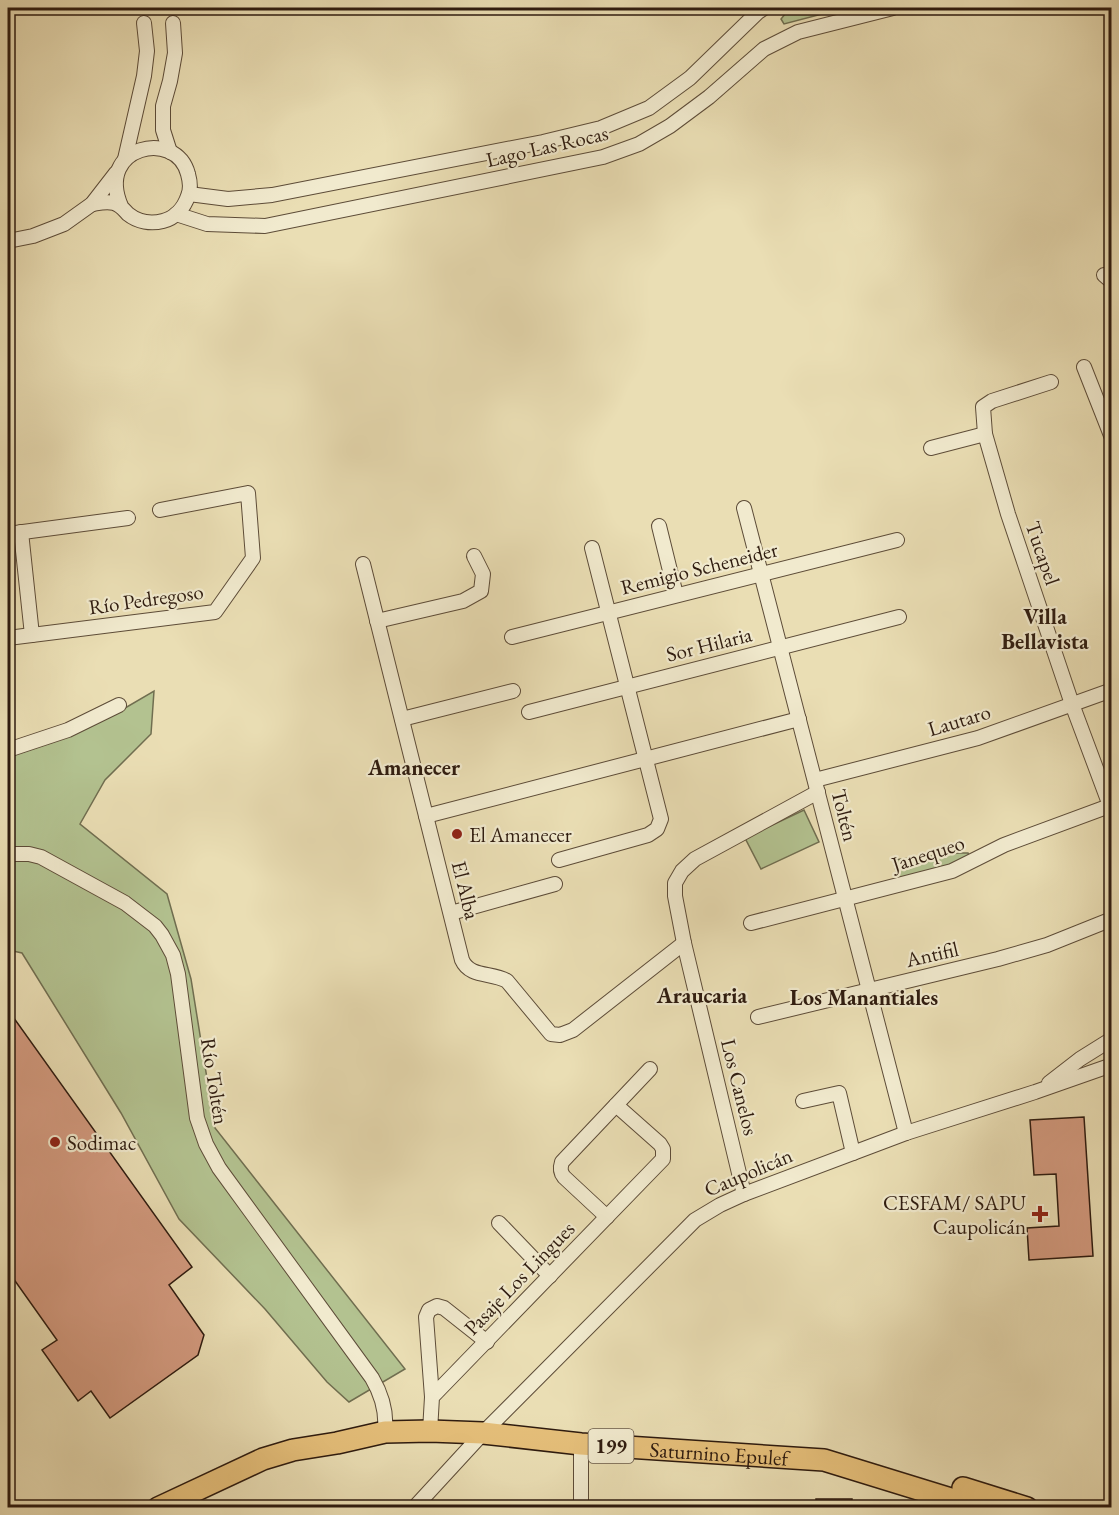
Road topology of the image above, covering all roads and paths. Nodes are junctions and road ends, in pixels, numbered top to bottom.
1 (764, 8) edge
2 (893, 8) edge
3 (144, 23) dead end
4 (173, 23) dead end
5 (170, 152) junction
6 (121, 165) junction
7 (189, 194) junction
8 (92, 204) junction
9 (121, 206) junction
10 (176, 214) junction
11 (8, 241) edge
12 (1084, 367) dead end
13 (1051, 382) dead end
14 (985, 434) junction
15 (1112, 438) edge
16 (931, 448) dead end
17 (744, 507) dead end
18 (160, 510) dead end
19 (128, 518) dead end
20 (659, 526) dead end
21 (14, 533) edge
22 (897, 540) dead end
23 (592, 548) dead end
24 (474, 556) dead end
25 (363, 564) dead end
26 (762, 574) junction
27 (676, 595) junction
28 (608, 612) junction
29 (899, 617) dead end
30 (377, 621) junction
31 (33, 635) junction
32 (512, 637) dead end
33 (8, 638) edge
34 (780, 647) junction
35 (628, 687) junction
36 (1112, 690) edge
37 (513, 691) dead end
38 (1072, 704) junction
39 (119, 705) dead end
40 (529, 712) dead end
41 (402, 718) junction
42 (799, 719) junction
43 (8, 750) edge
44 (646, 758) junction
45 (816, 786) junction
46 (1111, 807) edge
47 (426, 816) junction
48 (8, 854) edge
49 (559, 860) dead end
50 (675, 883) joint
51 (555, 884) dead end
52 (845, 899) junction
53 (451, 913) junction
54 (1112, 919) edge
55 (751, 923) dead end
56 (684, 943) junction
57 (869, 990) junction
58 (758, 1017) dead end
59 (1112, 1039) edge
60 (1112, 1065) edge
61 (650, 1070) dead end
62 (1035, 1092) junction
63 (803, 1101) dead end
64 (616, 1105) junction
65 (906, 1133) junction
66 (853, 1153) junction
67 (744, 1194) junction
68 (607, 1217) junction
69 (499, 1222) dead end
70 (550, 1276) junction
71 (487, 1342) junction
72 (432, 1397) junction
73 (430, 1431) junction
74 (386, 1432) junction
75 (483, 1433) junction
76 (337, 1443) junction
77 (581, 1444) junction
78 (885, 1478) junction
79 (158, 1508) edge
80 (190, 1508) edge
81 (414, 1508) edge
82 (581, 1508) edge
83 (980, 1508) edge
84 (1027, 1508) edge

1 - 7 street, Lago Las Rocas
2 - 10 street, Lago Las Rocas
3 - 6 street
4 - 5 street
5 - 6 street
5 - 7 street
6 - 8 street
6 - 9 street
7 - 10 street
8 - 9 street
8 - 11 street
9 - 10 street
12 - 15 street
13 - 14 street, Tucapel
14 - 16 street
14 - 38 street, Tucapel
17 - 26 street, Toltén
18 - 31 street, Río Pedregoso
19 - 21 street
20 - 27 street
21 - 31 street
22 - 26 street, Remigio Scheneider
23 - 28 street
24 - 30 street
25 - 30 street, El Alba
26 - 27 street, Remigio Scheneider
26 - 34 street, Toltén
27 - 28 street, Remigio Scheneider
28 - 32 street, Remigio Scheneider
28 - 35 street
29 - 34 street, Sor Hilaria
30 - 41 street, El Alba
31 - 33 street, Río Pedregoso
34 - 35 street, Sor Hilaria
34 - 42 street, Toltén
35 - 40 street, Sor Hilaria
35 - 44 street
36 - 38 street, Lautaro
37 - 41 street
38 - 45 street, Lautaro
38 - 46 street, Tucapel
39 - 43 street
41 - 47 street, El Alba
42 - 44 street
42 - 45 street, Toltén
44 - 47 street
44 - 49 street
45 - 50 street, Lautaro
45 - 52 street, Toltén
46 - 52 street, Janequeo
47 - 53 street, El Alba
48 - 74 street, Río Toltén
50 - 56 street, Los Canelos
51 - 53 street
52 - 55 street, Janequeo
52 - 57 street, Toltén
53 - 56 street, El Alba
54 - 57 street, Antifil
56 - 67 street, Los Canelos
57 - 58 street, Antifil
57 - 65 street, Toltén
59 - 62 street, Caupolicán
60 - 62 street, Caupolicán
61 - 64 street
62 - 65 street, Caupolicán
63 - 66 street
64 - 68 street
64 - 68 street, Pasaje Los Lingues
65 - 66 street, Caupolicán
66 - 67 street, Caupolicán
67 - 75 street, Caupolicán
68 - 70 street, Pasaje Los Lingues
69 - 70 street
70 - 71 street, Pasaje Los Lingues
71 - 72 street, Pasaje Los Lingues
71 - 72 street
72 - 73 street
73 - 74 main road, Saturnino Epulef / 199
73 - 75 main road, Saturnino Epulef / 199
74 - 76 main road, Saturnino Epulef / 199
75 - 77 main road, Saturnino Epulef / 199
75 - 81 street, Caupolicán
76 - 79 main road, Saturnino Epulef / 199
76 - 80 main road, Saturnino Epulef / 199
77 - 78 main road, Saturnino Epulef / 199
77 - 82 street
78 - 83 main road, Saturnino Epulef / 199
78 - 84 main road, Saturnino Epulef / 199

